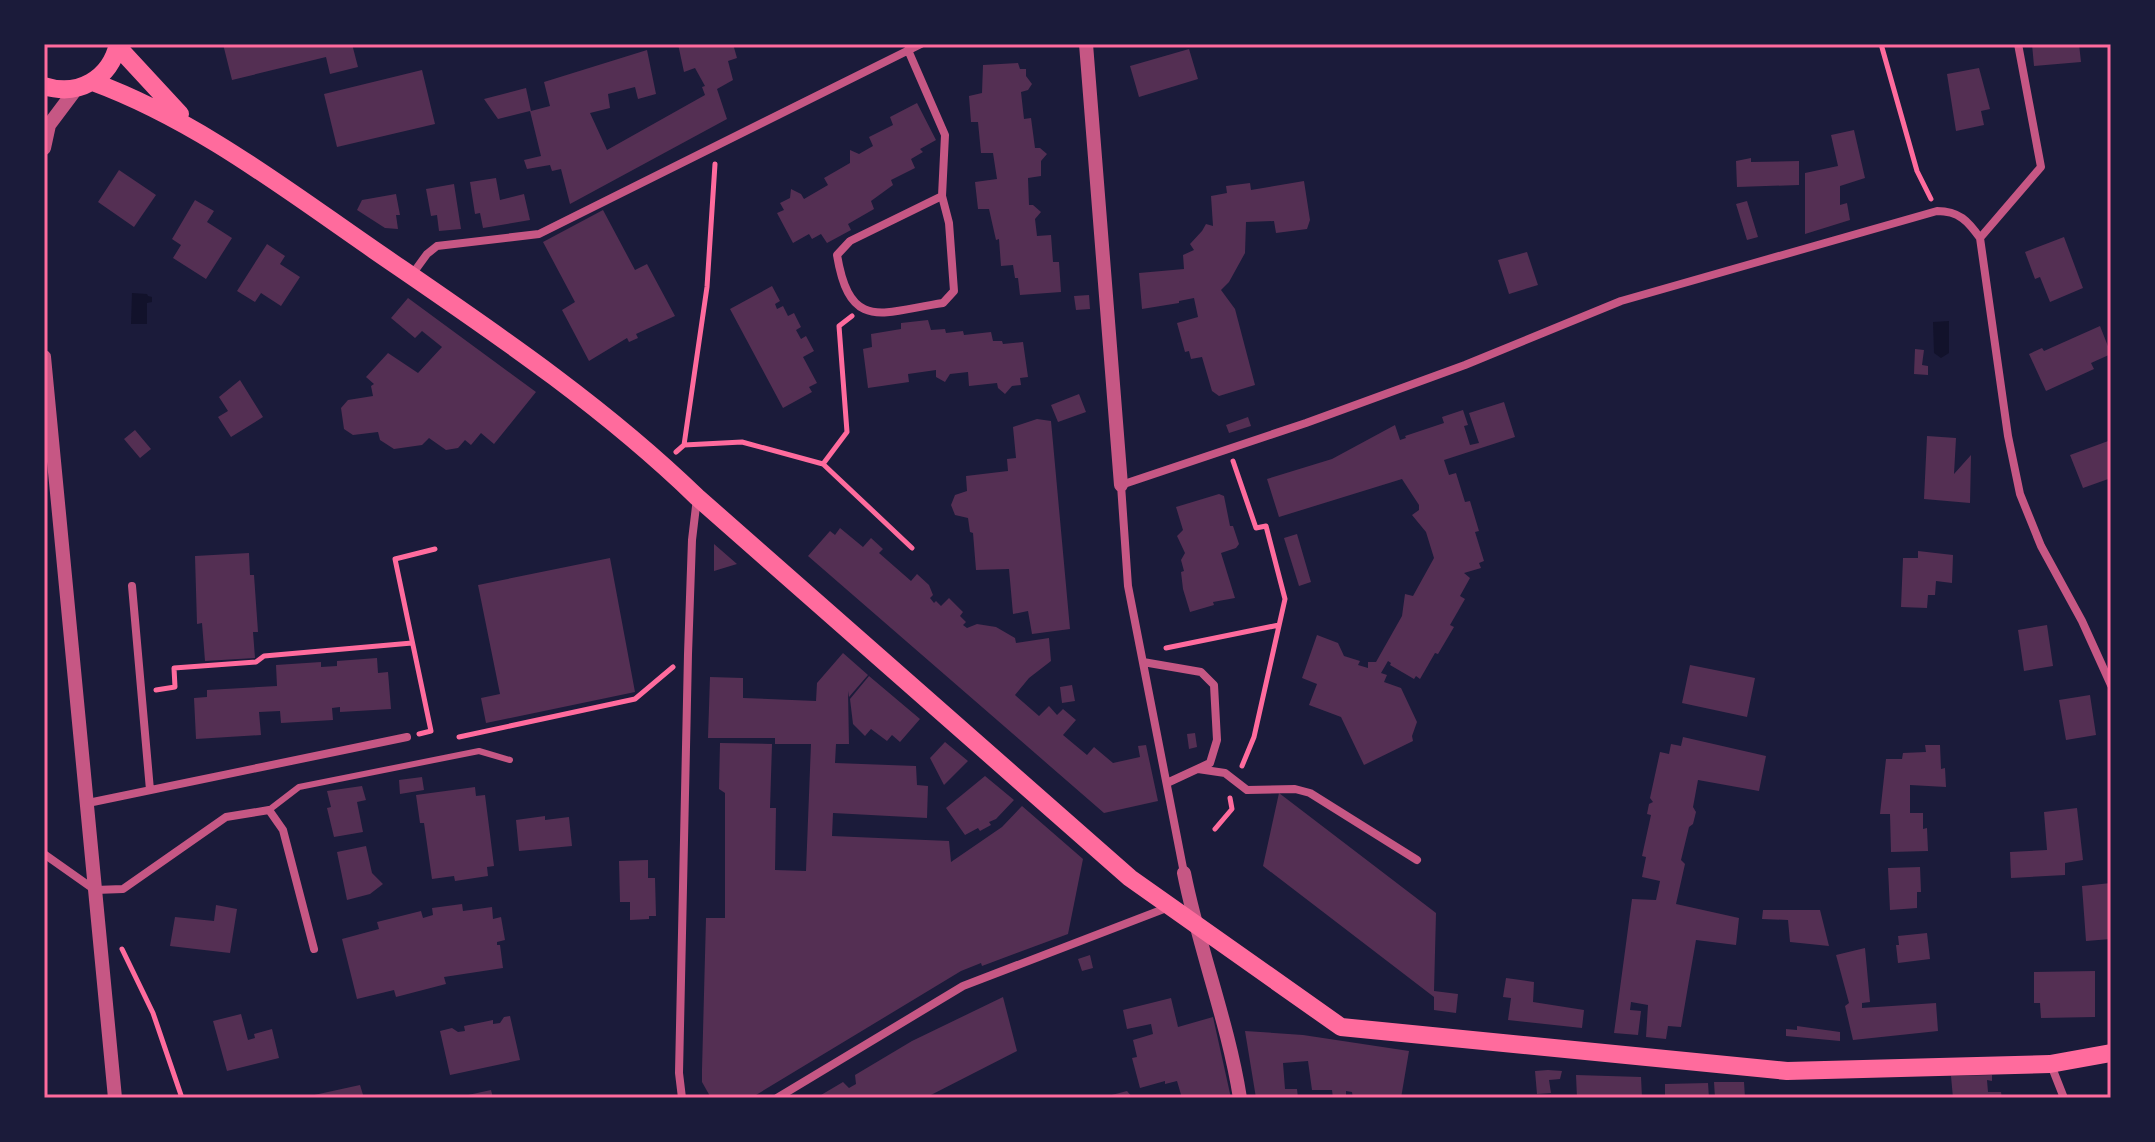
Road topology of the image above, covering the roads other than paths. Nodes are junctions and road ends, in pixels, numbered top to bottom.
1 (921, 44) edge
2 (1086, 44) edge
3 (2018, 44) edge
4 (118, 45) edge
5 (908, 50) junction
6 (85, 85) junction
7 (44, 86) edge
8 (193, 128) junction
9 (44, 148) edge
10 (942, 196) junction
11 (1980, 238) junction
12 (411, 276) junction
13 (44, 357) edge
14 (1121, 485) junction
15 (697, 497) junction
16 (132, 586) dead end
17 (1142, 658) junction
18 (2111, 685) edge
19 (407, 737) road end
20 (510, 760) dead end
21 (1198, 769) junction
22 (1167, 783) junction
23 (150, 790) junction
24 (88, 803) junction
25 (269, 810) junction
26 (44, 854) edge
27 (1417, 860) dead end
28 (1184, 873) joint
29 (95, 890) junction
30 (1170, 907) junction
31 (1194, 923) junction
32 (314, 949) dead end
33 (2111, 1053) edge
34 (2050, 1064) junction
35 (115, 1098) edge
36 (682, 1098) edge
37 (777, 1098) edge
38 (1240, 1098) edge
39 (2064, 1098) edge

1 - 5 street
2 - 14 street
3 - 11 street
4 - 6 main road
4 - 8 main road
5 - 10 street
5 - 12 street
6 - 7 main road
6 - 8 main road
6 - 9 street
8 - 12 main road
10 - 10 street
11 - 14 street
11 - 18 street
12 - 15 main road
13 - 24 street
14 - 17 street
15 - 30 main road
15 - 36 street
16 - 23 street
17 - 21 street
17 - 22 street
19 - 23 street
20 - 25 lane
21 - 22 street
21 - 27 street
22 - 28 street
23 - 24 street
24 - 29 street
25 - 29 street
25 - 32 street
26 - 29 street
28 - 31 street
29 - 35 street
30 - 31 main road
30 - 37 street
31 - 34 main road
31 - 38 street
33 - 34 main road
34 - 39 street

